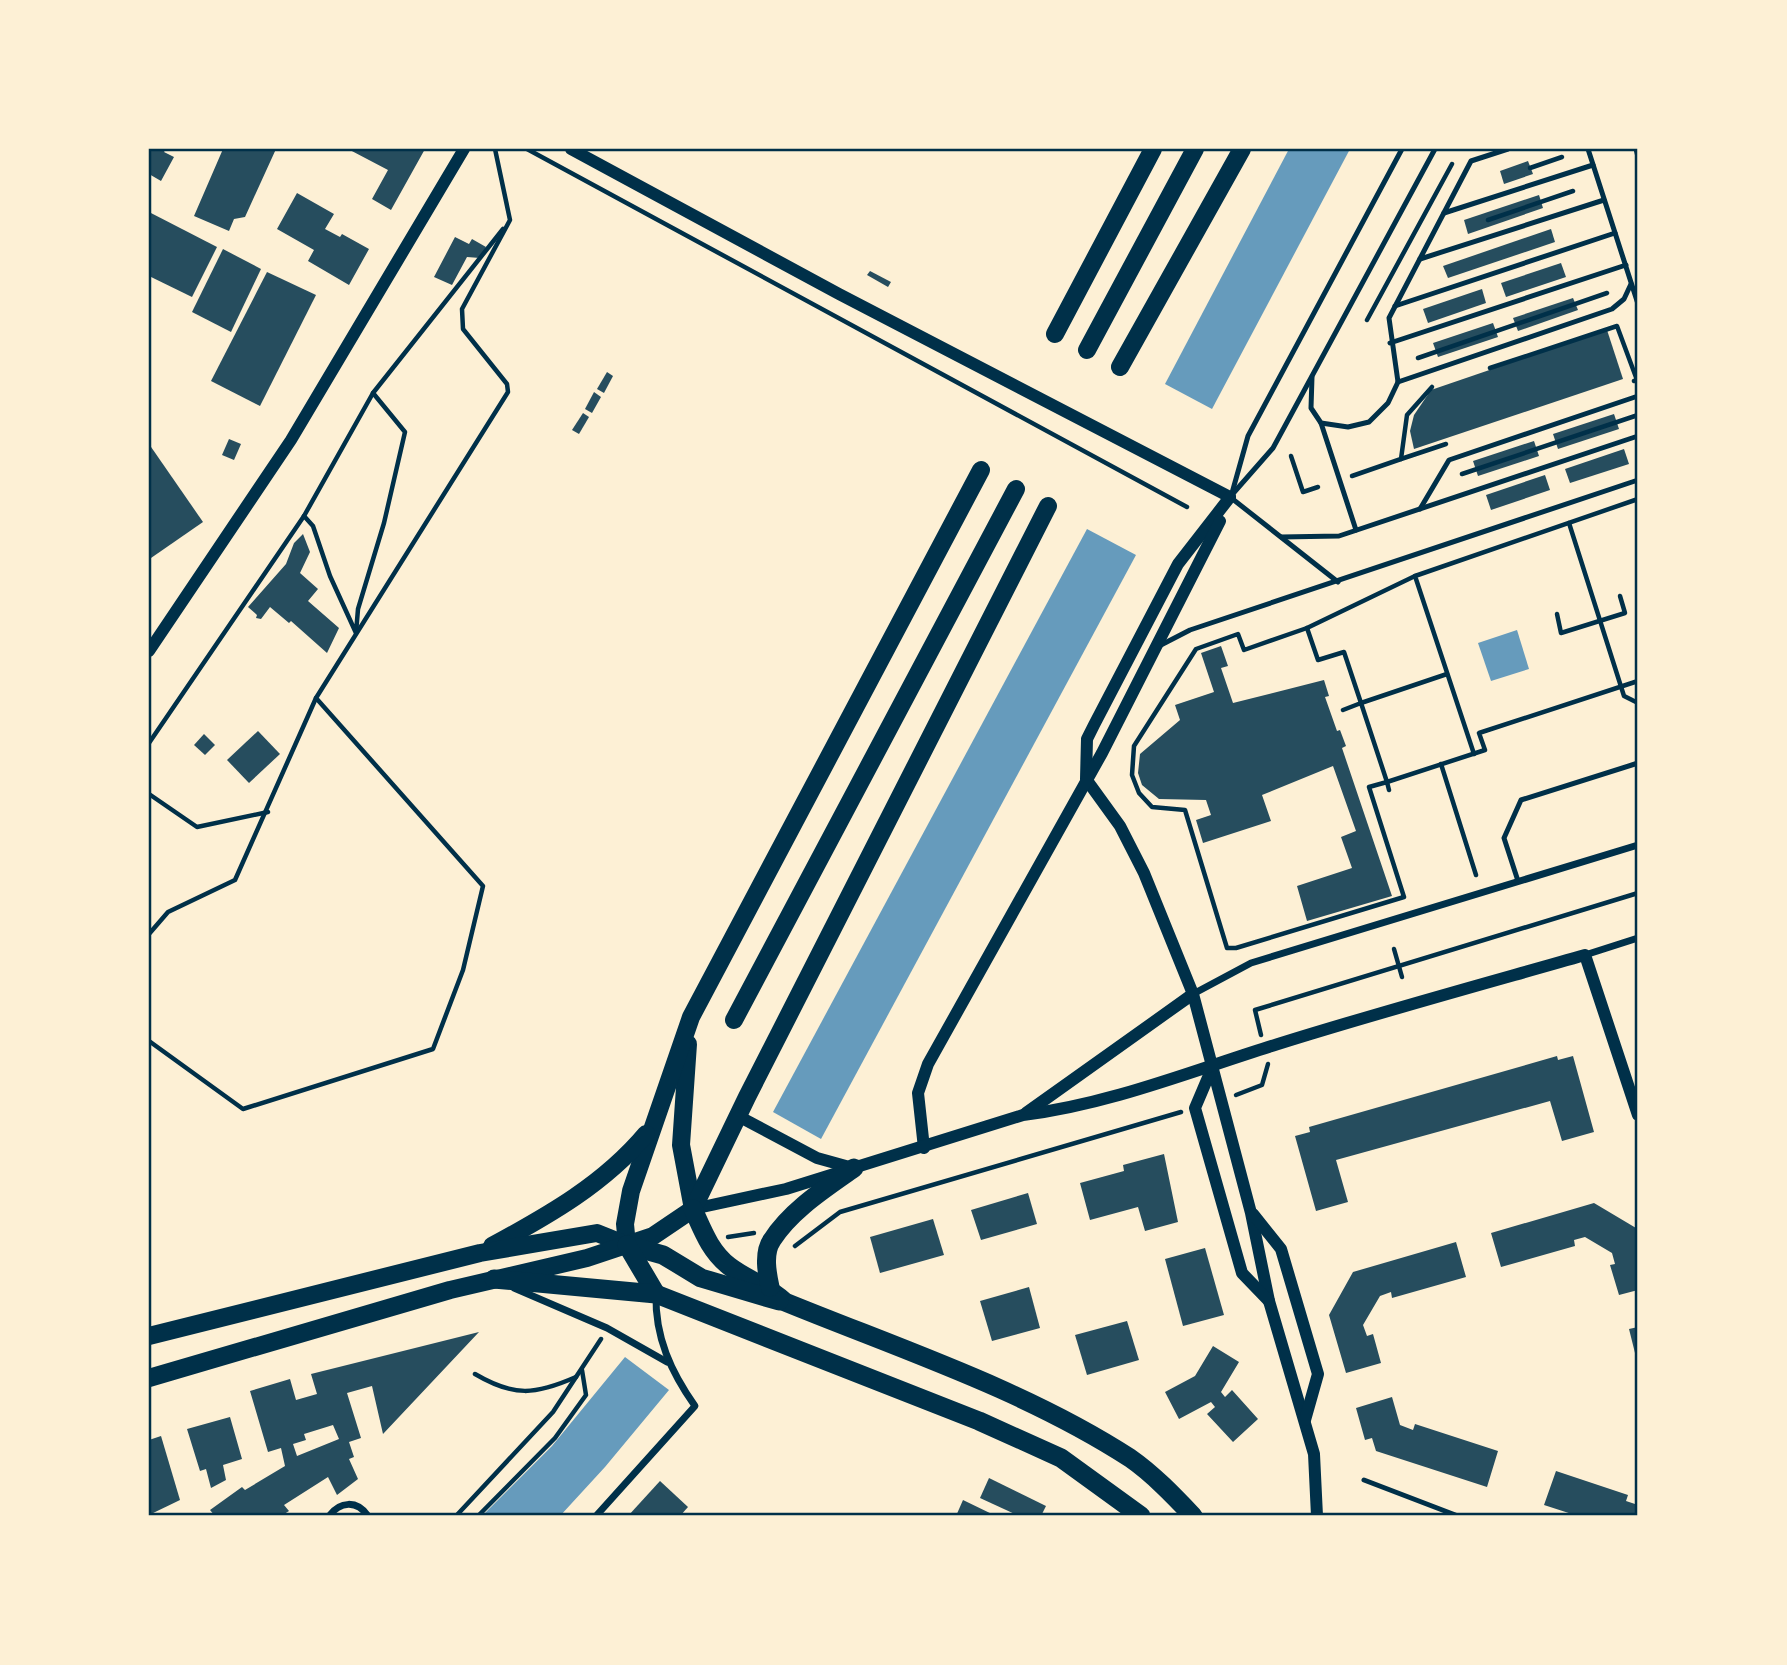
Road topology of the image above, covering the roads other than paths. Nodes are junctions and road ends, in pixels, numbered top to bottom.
1 (464, 149) edge
2 (572, 149) edge
3 (1153, 149) edge
4 (1195, 149) edge
5 (1242, 149) edge
6 (1402, 149) edge
7 (1435, 149) edge
8 (1507, 149) edge
9 (1588, 149) edge
10 (1636, 149) edge
11 (1638, 157) edge
12 (1593, 165) junction
13 (1604, 200) junction
14 (1444, 213) junction
15 (1615, 233) junction
16 (1420, 259) junction
17 (1626, 265) junction
18 (1631, 284) junction
19 (1638, 304) edge
20 (1395, 306) junction
21 (1055, 334) dead end
22 (1390, 343) junction
23 (1087, 350) dead end
24 (1120, 367) dead end
25 (1312, 377) junction
26 (1398, 382) junction
27 (1638, 396) edge
28 (1321, 423) junction
29 (1638, 436) edge
30 (981, 470) dead end
31 (1638, 480) edge
32 (1016, 489) dead end
33 (1230, 497) junction
34 (1048, 506) dead end
35 (1420, 509) junction
36 (1356, 530) junction
37 (1281, 537) junction
38 (1338, 582) junction
39 (1154, 648) junction
40 (149, 651) edge
41 (1638, 763) edge
42 (1086, 779) junction
43 (1638, 845) edge
44 (1518, 881) junction
45 (1638, 938) edge
46 (1585, 955) junction
47 (1193, 994) junction
48 (691, 1017) junction
49 (734, 1020) dead end
50 (1212, 1068) junction
51 (1023, 1115) junction
52 (1638, 1115) edge
53 (738, 1116) junction
54 (653, 1126) junction
55 (924, 1148) junction
56 (854, 1168) junction
57 (693, 1209) junction
58 (1251, 1213) junction
59 (627, 1245) junction
60 (480, 1253) junction
61 (494, 1279) junction
62 (770, 1287) junction
63 (656, 1294) junction
64 (1269, 1301) junction
65 (785, 1302) junction
66 (149, 1336) edge
67 (668, 1362) junction
68 (149, 1378) edge
69 (1305, 1421) junction
70 (1364, 1480) dead end
71 (329, 1516) edge
72 (368, 1516) edge
73 (596, 1516) edge
74 (1141, 1516) edge
75 (1193, 1516) edge
76 (1317, 1516) edge
77 (1458, 1516) edge

1 - 40 street
2 - 33 street
3 - 21 main road
4 - 23 main road
5 - 24 main road
6 - 33 lane
7 - 25 lane
8 - 14 lane
9 - 12 lane
10 - 11 lane
12 - 13 lane
12 - 14 lane
13 - 15 lane
13 - 16 lane
14 - 16 lane
15 - 17 lane
15 - 20 lane
16 - 20 lane
17 - 18 lane
17 - 22 lane
18 - 19 lane
18 - 26 lane
20 - 22 lane
22 - 26 lane
25 - 28 lane
25 - 33 lane
26 - 28 lane
27 - 35 lane
28 - 36 lane
29 - 35 lane
30 - 48 main road
31 - 38 lane
32 - 49 main road
33 - 37 lane
33 - 39 street
33 - 42 street
34 - 53 main road
35 - 36 lane
36 - 37 lane
37 - 38 lane
38 - 39 lane
39 - 42 street
41 - 44 lane
42 - 47 street
42 - 55 street
43 - 44 street
44 - 47 street
45 - 46 street
46 - 50 street
46 - 52 street
47 - 50 street
47 - 51 street
48 - 54 main road
48 - 57 main road
50 - 51 street
50 - 58 street
50 - 64 street
51 - 55 street
53 - 56 street
53 - 57 main road
54 - 59 main road
54 - 60 main road
55 - 56 street
56 - 57 street
56 - 62 highway
57 - 59 main road
57 - 62 highway
58 - 64 street
58 - 69 street
59 - 60 main road
59 - 61 main road
59 - 63 highway
59 - 65 highway
60 - 66 main road
61 - 63 highway
61 - 67 street
61 - 68 main road
62 - 65 highway
63 - 67 street
63 - 74 highway
64 - 69 street
65 - 75 highway
67 - 73 street
69 - 76 street
70 - 77 lane
71 - 72 street

